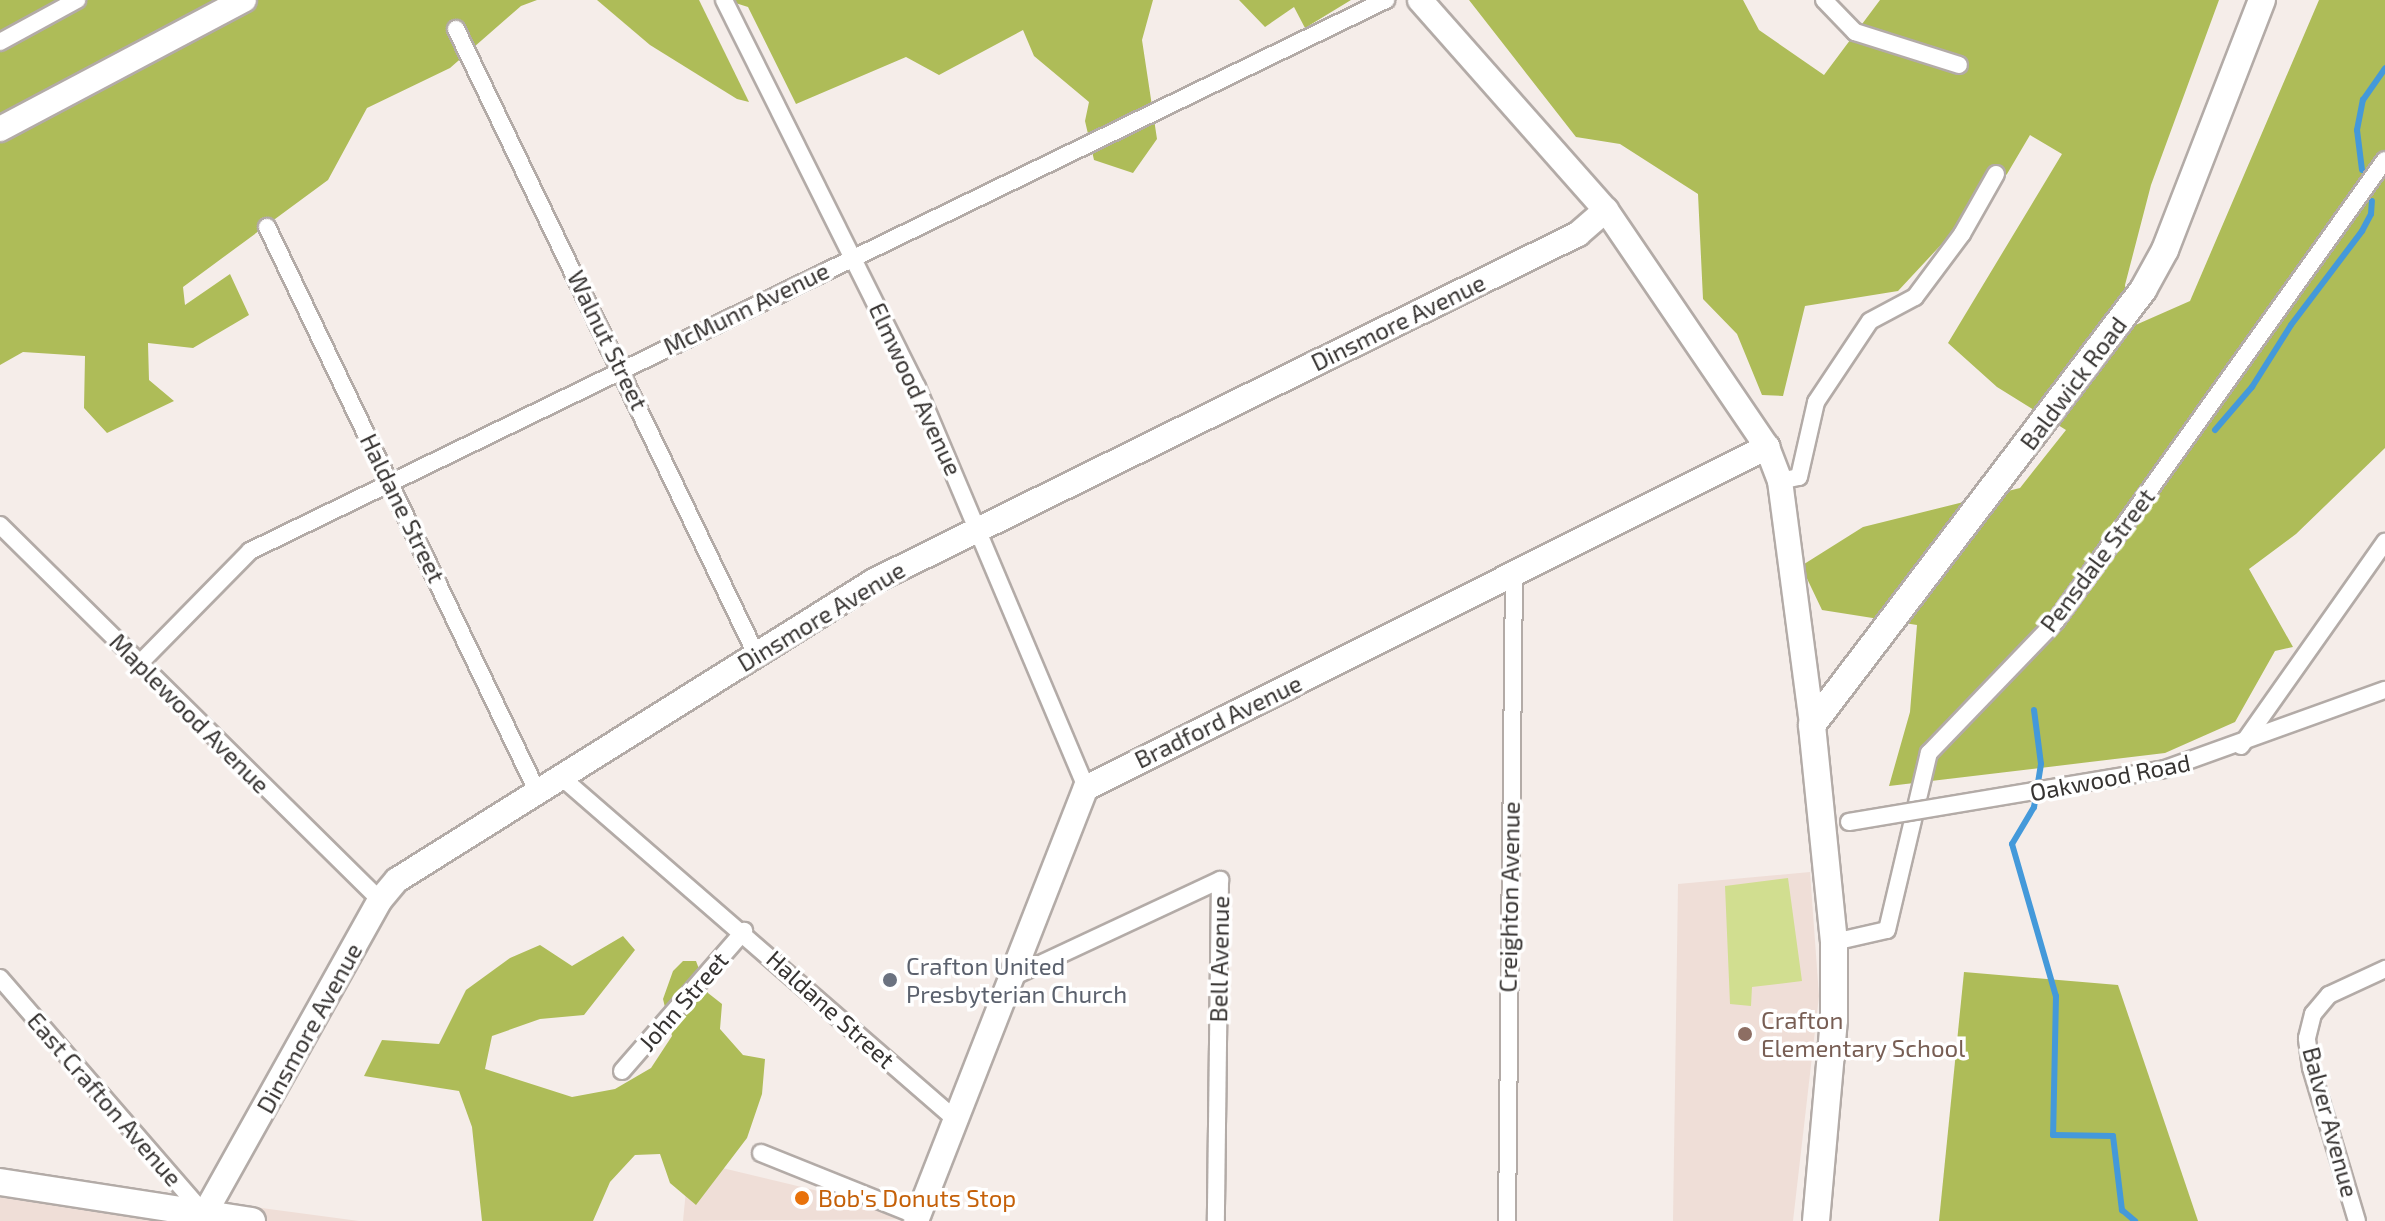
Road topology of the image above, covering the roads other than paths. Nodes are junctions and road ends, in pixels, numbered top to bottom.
1 (77, 0) edge
2 (244, 0) edge
3 (724, 0) edge
4 (1386, 0) edge
5 (1420, 0) edge
6 (1824, 0) edge
7 (2262, 0) edge
8 (456, 29) dead end
9 (0, 42) edge
10 (1959, 65) dead end
11 (0, 129) edge
12 (2385, 160) edge
13 (1996, 174) dead end
14 (1606, 210) junction
15 (267, 227) dead end
16 (851, 256) junction
17 (623, 369) junction
18 (1767, 447) junction
19 (389, 479) junction
20 (1780, 481) junction
21 (0, 525) edge
22 (980, 529) junction
23 (2385, 542) edge
24 (1514, 573) junction
25 (756, 654) junction
26 (140, 663) junction
27 (2385, 690) edge
28 (1812, 725) junction
29 (2241, 746) junction
30 (560, 776) junction
31 (1086, 788) junction
32 (537, 791) junction
33 (1837, 824) junction
34 (380, 900) junction
35 (744, 931) junction
36 (1834, 942) junction
37 (2385, 969) edge
38 (0, 978) edge
39 (1010, 978) junction
40 (622, 1071) dead end
41 (955, 1119) junction
42 (761, 1153) dead end
43 (0, 1182) edge
44 (206, 1217) edge
45 (917, 1219) edge
46 (252, 1221) edge
47 (1216, 1221) edge
48 (1507, 1221) edge
49 (1816, 1221) edge
50 (2357, 1221) edge

1 - 9 street
2 - 11 main road
3 - 16 street, Elmwood Avenue
4 - 16 street, McMunn Avenue
5 - 14 main road
6 - 10 street
7 - 28 main road, Baldwick Road
8 - 17 street, Walnut Street
12 - 36 street, Pensdale Street
13 - 20 street
14 - 18 main road
14 - 22 main road, Dinsmore Avenue
15 - 19 street, Haldane Street
16 - 17 street, McMunn Avenue
16 - 22 street, Elmwood Avenue
17 - 19 street, McMunn Avenue
17 - 25 street, Walnut Street
18 - 20 main road
18 - 24 main road, Bradford Avenue
19 - 26 street, McMunn Avenue
19 - 32 street, Haldane Street
20 - 28 main road
21 - 26 street, Maplewood Avenue
22 - 25 main road, Dinsmore Avenue
22 - 31 street, Elmwood Avenue
23 - 29 street
24 - 31 main road, Bradford Avenue
24 - 48 street, Creighton Avenue
25 - 30 main road, Dinsmore Avenue
26 - 34 street, Maplewood Avenue
27 - 29 street, Oakwood Road
28 - 33 main road
29 - 33 street, Oakwood Road, bridge
30 - 32 main road, Dinsmore Avenue
30 - 35 street, Haldane Street
31 - 39 main road
32 - 34 main road, Dinsmore Avenue
33 - 36 main road
34 - 44 main road, Dinsmore Avenue
35 - 40 street, John Street
35 - 41 street, Haldane Street
36 - 49 main road
37 - 50 street, Balver Avenue
38 - 44 street, East Crafton Avenue
39 - 41 main road
39 - 47 street, Bell Avenue
41 - 45 main road
42 - 45 street
43 - 44 main road
44 - 46 main road

